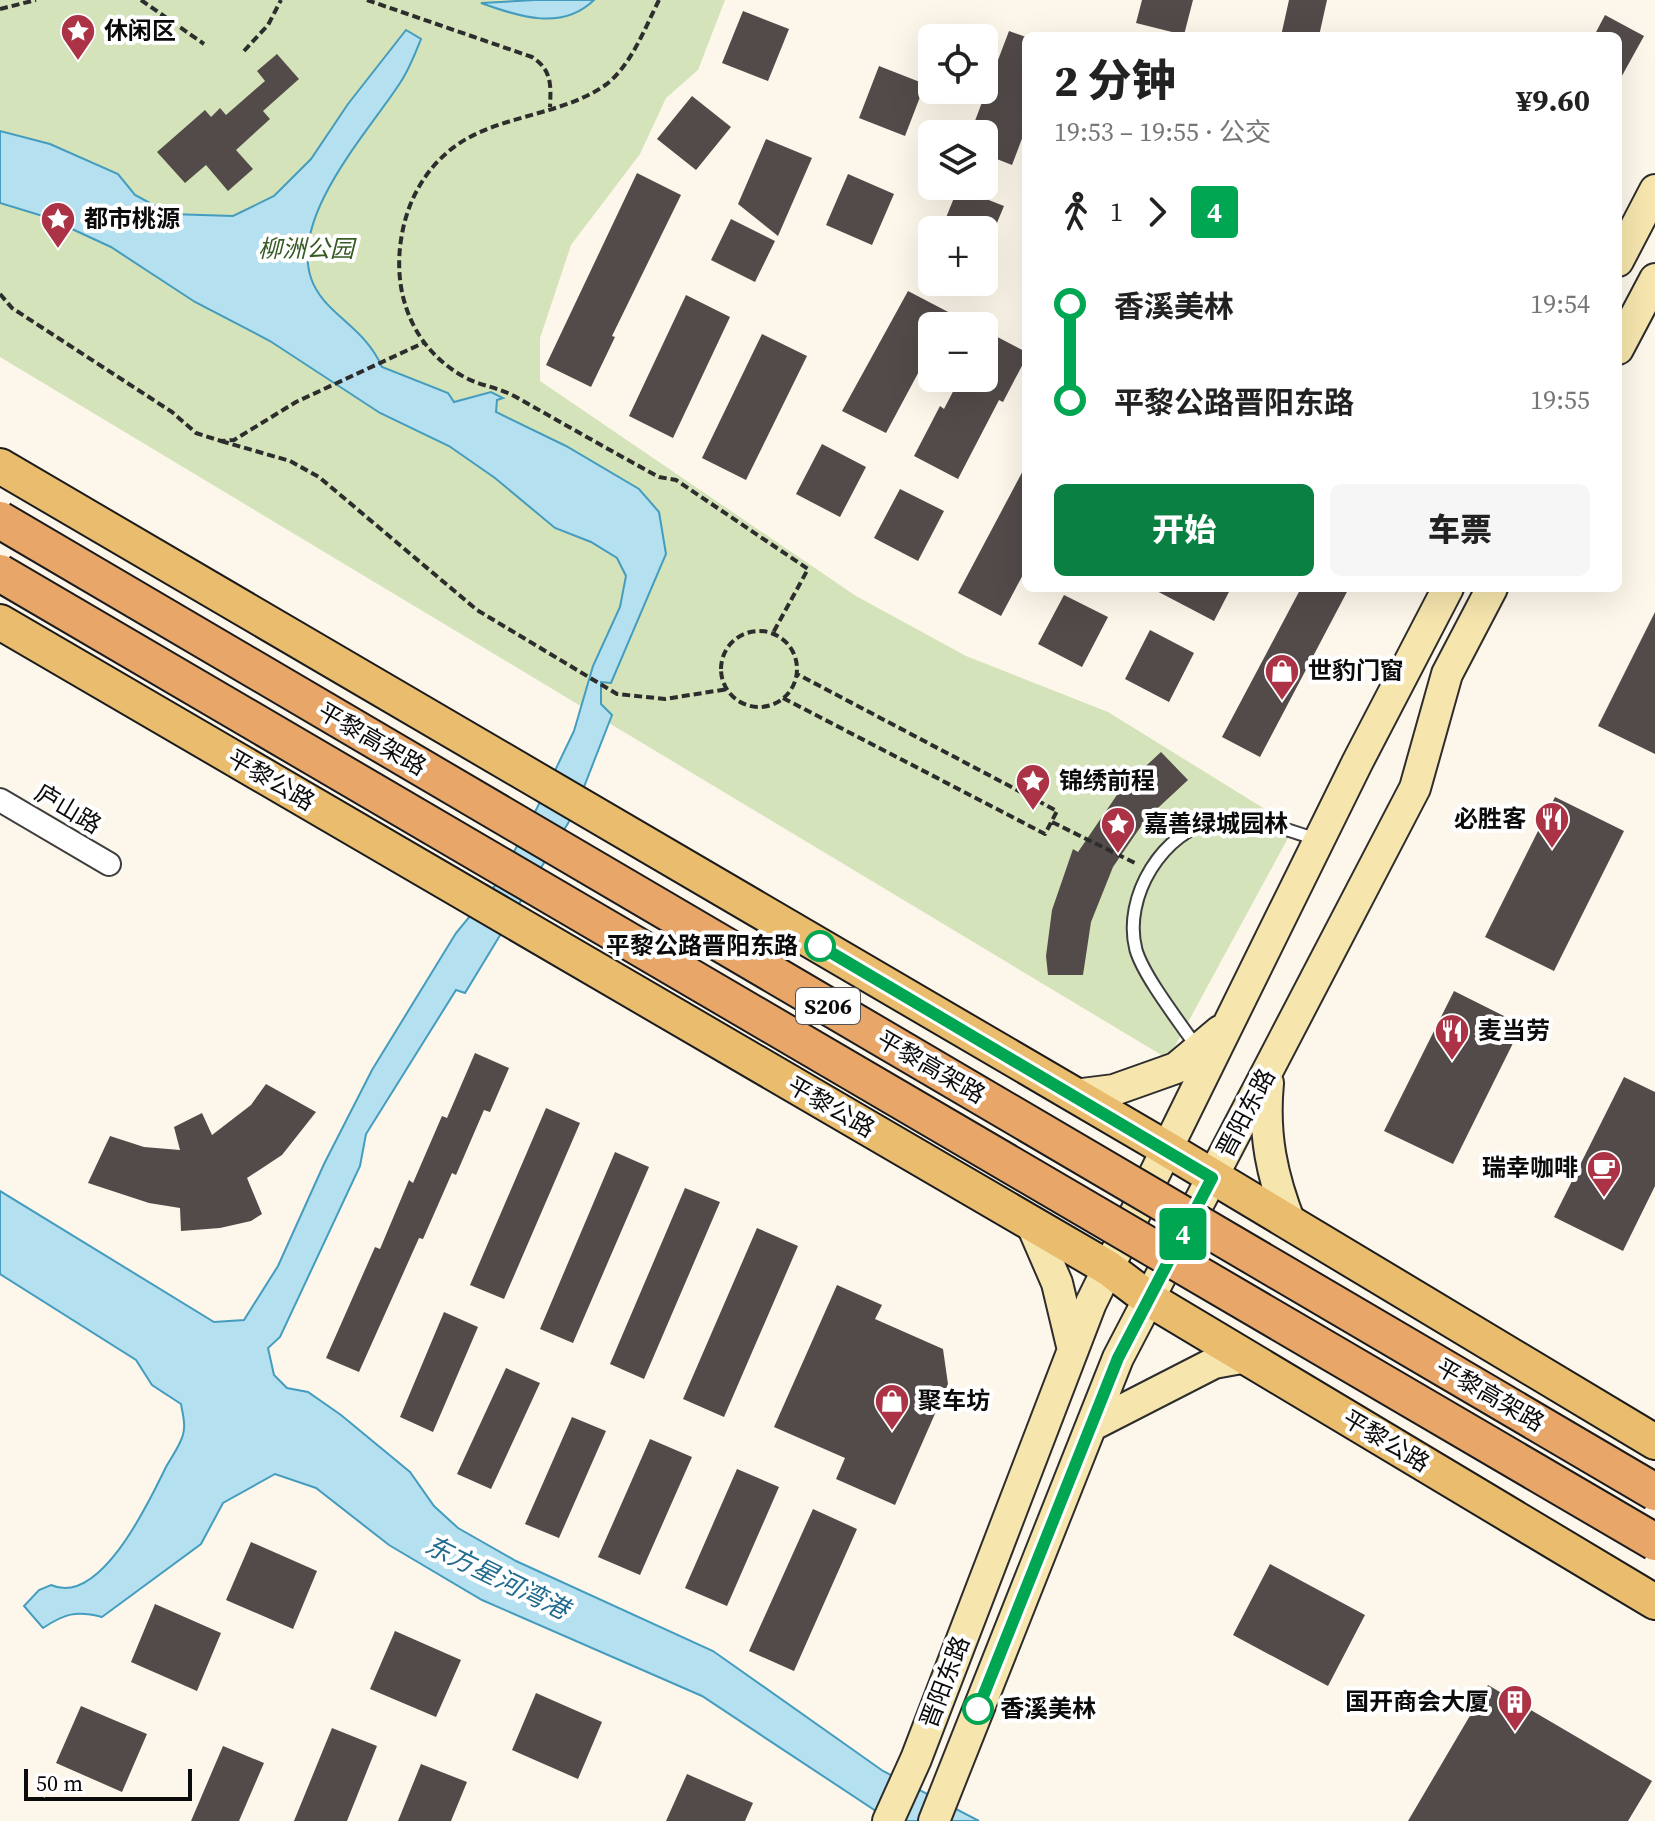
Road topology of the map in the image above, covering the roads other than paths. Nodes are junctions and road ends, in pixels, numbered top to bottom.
1 (1655, 190) edge
2 (1622, 253) edge
3 (1655, 279) edge
4 (1622, 341) edge
5 (0, 466) edge
6 (0, 520) edge
7 (0, 573) edge
8 (1446, 592) edge
9 (1490, 592) edge
10 (0, 622) edge
11 (0, 800) edge
12 (1319, 840) junction
13 (109, 864) dead end
14 (1228, 1025) junction
15 (1198, 1049) junction
16 (1270, 1067) junction
17 (1074, 1095) junction
18 (1167, 1149) junction
19 (1212, 1178) junction
20 (1031, 1223) junction
21 (1291, 1225) junction
22 (1108, 1268) junction
23 (1149, 1299) junction
24 (1073, 1350) junction
25 (1247, 1357) junction
26 (1091, 1426) junction
27 (1655, 1442) edge
28 (1655, 1492) edge
29 (1655, 1542) edge
30 (1655, 1602) edge
31 (888, 1821) edge
32 (934, 1821) edge

1 - 2 main road
3 - 4 main road
5 - 17 main road
6 - 28 highway, 平黎高架路 / S206, bridge
7 - 29 highway, 平黎高架路 / S206, bridge
8 - 12 main road, 晋阳东路
9 - 16 main road, 晋阳东路
10 - 20 main road, 平黎公路
11 - 13 street, 庐山路
12 - 14 main road, 晋阳东路
12 - 15 lane
14 - 15 main road
14 - 18 main road, 晋阳东路
15 - 17 main road
16 - 19 main road, 晋阳东路
16 - 21 main road
17 - 18 main road
18 - 19 main road
18 - 22 main road, 晋阳东路
19 - 21 main road
19 - 23 main road, 晋阳东路
20 - 22 main road, 平黎公路
20 - 24 main road
21 - 27 main road
22 - 23 main road, 平黎公路
22 - 24 main road, 晋阳东路
23 - 25 main road, 平黎公路
23 - 26 main road, 晋阳东路
24 - 31 main road, 晋阳东路
25 - 26 main road
25 - 30 main road, 平黎公路
26 - 32 main road, 晋阳东路

